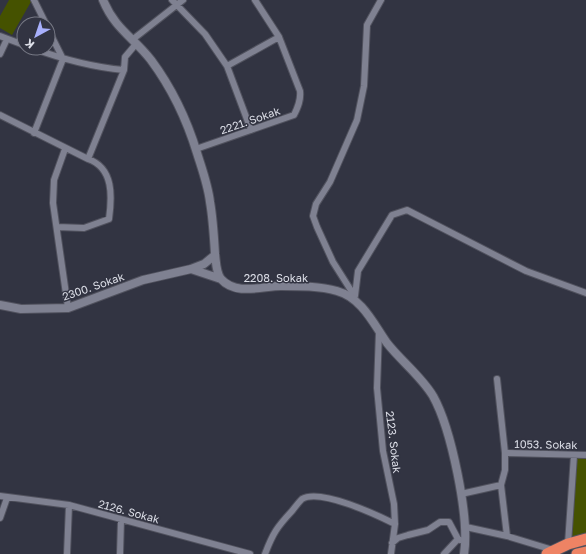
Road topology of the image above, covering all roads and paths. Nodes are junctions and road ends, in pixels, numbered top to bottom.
1 (34, 0) edge
2 (103, 0) edge
3 (172, 0) edge
4 (183, 0) edge
5 (254, 0) edge
6 (381, 0) edge
7 (177, 6) junction
8 (42, 16) edge
9 (0, 36) edge
10 (279, 36) junction
11 (7, 39) junction
12 (16, 42) edge
13 (134, 42) junction
14 (56, 45) edge
15 (0, 54) edge
16 (55, 56) edge
17 (63, 59) junction
18 (227, 66) junction
19 (124, 70) junction
20 (0, 115) edge
21 (251, 130) junction
22 (34, 132) junction
23 (65, 149) junction
24 (196, 149) junction
25 (88, 159) junction
26 (57, 227) junction
27 (216, 262) junction
28 (191, 269) junction
29 (207, 273) junction
30 (221, 279) junction
31 (586, 293) edge
32 (354, 300) junction
33 (0, 305) edge
34 (68, 308) junction
35 (379, 331) junction
36 (497, 379) dead end
37 (505, 453) junction
38 (574, 455) junction
39 (586, 455) edge
40 (501, 485) junction
41 (461, 494) junction
42 (0, 496) edge
43 (7, 498) junction
44 (69, 505) junction
45 (0, 518) edge
46 (121, 520) junction
47 (395, 524) junction
48 (466, 527) junction
49 (507, 536) junction
50 (586, 539) edge
51 (462, 540) junction
52 (392, 543) junction
53 (568, 544) junction
54 (550, 552) edge
55 (586, 552) edge
56 (67, 554) edge
57 (120, 554) edge
58 (250, 554) edge
59 (265, 554) edge
60 (391, 554) edge
61 (444, 554) edge
62 (464, 554) edge
63 (578, 554) edge

1 - 8 street
2 - 13 street
3 - 7 street
4 - 7 street
5 - 10 street
6 - 32 street
7 - 13 street
7 - 18 street
9 - 11 street
10 - 18 street
10 - 21 street, 2221. Sokak
11 - 12 street
11 - 15 street
13 - 19 street
13 - 24 street
14 - 17 street
16 - 17 street
17 - 19 street
17 - 22 street
18 - 21 street
19 - 25 street
20 - 22 street
21 - 24 street, 2221. Sokak
22 - 23 street
23 - 25 street
23 - 26 street
24 - 27 street
25 - 26 street
26 - 34 street
27 - 28 street, 2300. Sokak
27 - 29 street
27 - 30 street
28 - 29 street, 2208. Sokak
28 - 34 street, 2300. Sokak
29 - 30 street, 2208. Sokak
30 - 32 street, 2208. Sokak
31 - 32 street
32 - 35 street, 2208. Sokak
33 - 34 street, 2300. Sokak
35 - 41 street, 2208. Sokak
35 - 47 street, 2123. Sokak
36 - 37 street, 1053. Sokak
37 - 38 street, 1053. Sokak
37 - 40 street, 1053. Sokak
38 - 39 street, 1053. Sokak
38 - 53 street
40 - 41 street
40 - 49 street, 1053. Sokak
41 - 48 street, 2208. Sokak
42 - 43 street, 2126. Sokak
43 - 44 street, 2126. Sokak
43 - 45 street
44 - 46 street, 2126. Sokak
44 - 56 street
46 - 57 street
46 - 58 street, 2126. Sokak
47 - 52 street, 2123. Sokak
47 - 59 street
48 - 49 street
48 - 51 street, 2208. Sokak
49 - 54 street
50 - 53 highway
51 - 52 street
51 - 61 street
51 - 62 street, 2208. Sokak
52 - 60 street, 2123. Sokak
53 - 54 highway
55 - 63 highway

